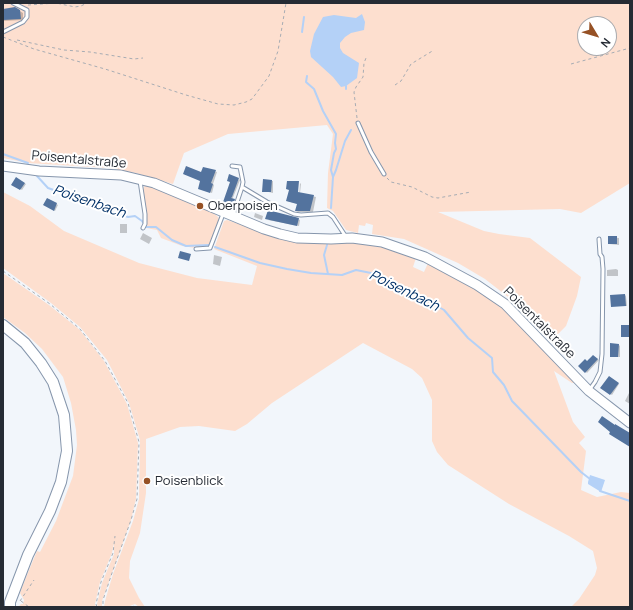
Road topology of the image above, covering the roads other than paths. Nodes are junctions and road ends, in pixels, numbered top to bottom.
1 (13, 3) edge
2 (3, 32) edge
3 (358, 123) road end
4 (3, 166) edge
5 (232, 166) dead end
6 (384, 174) road end
7 (140, 180) junction
8 (242, 187) junction
9 (223, 212) junction
10 (232, 216) junction
11 (143, 228) dead end
12 (347, 238) junction
13 (599, 239) dead end
14 (196, 249) dead end
15 (3, 325) edge
16 (589, 391) junction
17 (630, 423) edge
18 (10, 607) edge

1 - 2 lane
3 - 6 lane
4 - 7 main road, Poisentalstraße
5 - 8 lane
7 - 9 main road, Poisentalstraße
7 - 11 lane
8 - 10 lane
8 - 12 lane
9 - 10 main road, Poisentalstraße
9 - 14 lane
10 - 12 main road, Poisentalstraße
12 - 16 main road, Poisentalstraße
13 - 16 lane
15 - 18 main road
16 - 17 main road, Poisentalstraße

